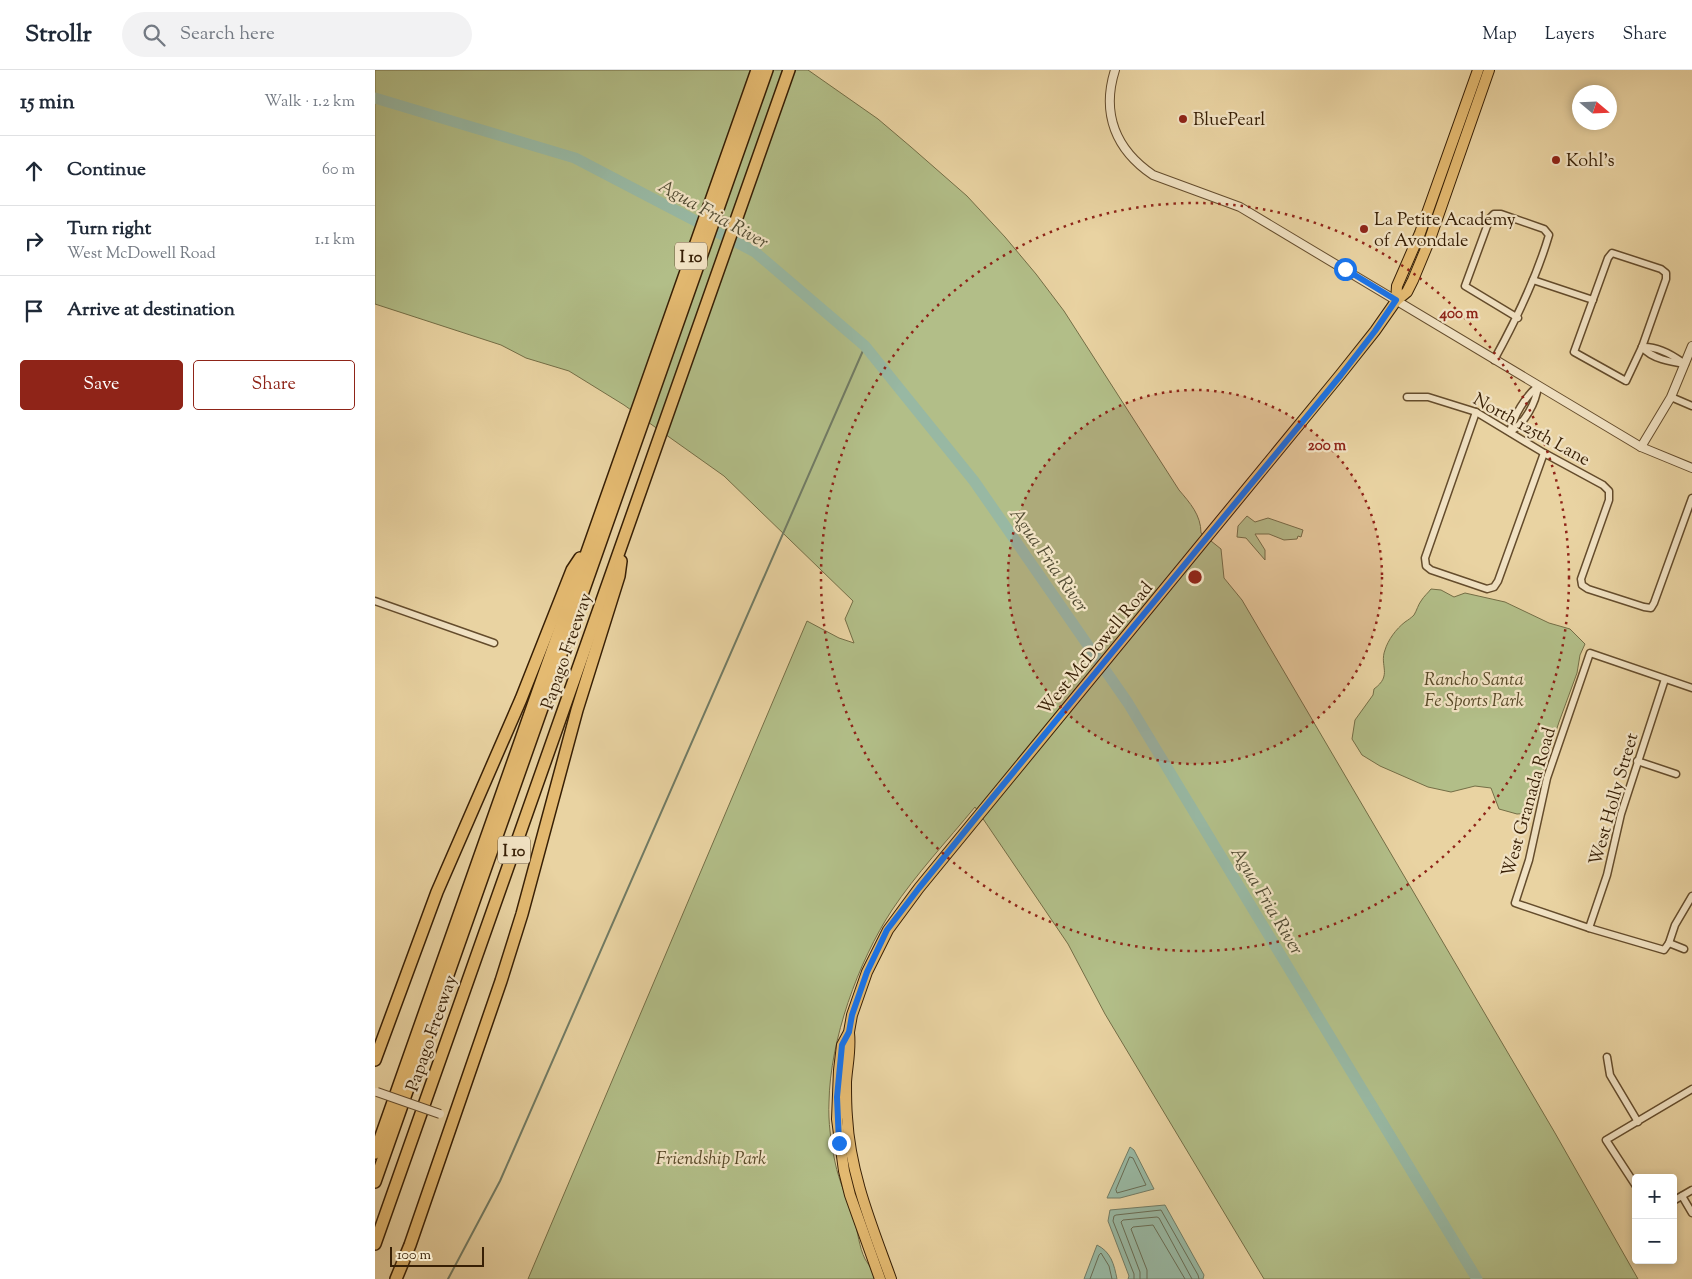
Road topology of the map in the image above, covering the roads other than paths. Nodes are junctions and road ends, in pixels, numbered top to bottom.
1 (757, 70) edge
2 (767, 70) edge
3 (789, 70) edge
4 (795, 70) edge
5 (1115, 70) edge
6 (1489, 70) edge
7 (1479, 77) edge
8 (770, 125) junction
9 (1533, 280) junction
10 (1396, 300) junction
11 (1593, 300) junction
12 (1517, 318) junction
13 (1692, 346) edge
14 (1643, 347) junction
15 (1494, 360) junction
16 (1685, 364) junction
17 (1538, 386) junction
18 (1407, 397) dead end
19 (1671, 397) junction
20 (1692, 406) edge
21 (1476, 412) junction
22 (1510, 432) junction
23 (630, 444) junction
24 (1641, 447) junction
25 (1544, 453) junction
26 (1692, 468) edge
27 (1692, 498) edge
28 (590, 542) junction
29 (622, 544) junction
30 (375, 601) edge
31 (494, 643) dead end
32 (1665, 679) junction
33 (1692, 688) edge
34 (1637, 762) junction
35 (1676, 774) dead end
36 (1692, 896) edge
37 (1589, 928) junction
38 (1669, 943) junction
39 (1684, 948) dead end
40 (849, 1032) junction
41 (1607, 1057) dead end
42 (375, 1060) edge
43 (1692, 1089) edge
44 (376, 1091) edge
45 (454, 1118) junction
46 (1638, 1122) junction
47 (375, 1153) edge
48 (1632, 1180) edge
49 (375, 1182) edge
50 (1692, 1190) edge
51 (1682, 1196) junction
52 (1677, 1199) edge
53 (1692, 1213) edge
54 (375, 1244) edge
55 (396, 1279) edge
56 (880, 1279) edge
57 (891, 1279) edge

1 - 23 highway, Papago Freeway / I 10
2 - 23 highway
3 - 8 highway, Papago Freeway / I 10
4 - 8 highway
5 - 10 street
6 - 7 main road, West McDowell Road
7 - 10 main road, West McDowell Road
8 - 29 highway, Papago Freeway / I 10
9 - 11 street
9 - 12 street
9 - 12 street
10 - 15 street
10 - 40 main road, West McDowell Road
11 - 14 street
11 - 14 street
12 - 15 street
13 - 16 street
14 - 16 street
15 - 17 street
16 - 19 street
17 - 22 street
17 - 24 street
18 - 21 street, North 125th Lane
19 - 20 street
19 - 24 street
21 - 22 street, North 125th Lane
21 - 25 street
22 - 25 street, North 125th Lane
23 - 28 highway, Papago Freeway / I 10
23 - 49 highway
24 - 26 street
25 - 27 street, North 125th Lane
28 - 42 highway
28 - 47 highway, Papago Freeway / I 10
29 - 45 highway
29 - 54 highway, Papago Freeway / I 10
30 - 31 street
32 - 33 street
32 - 34 street, West Holly Street
32 - 37 street, West Granada Road
34 - 35 street
34 - 37 street, West Holly Street
36 - 38 street
37 - 38 street
38 - 39 street
40 - 56 main road, West McDowell Road
40 - 57 main road, West McDowell Road
41 - 46 street
43 - 46 street
44 - 45 street, bridge
45 - 55 highway
46 - 48 street
50 - 51 street
51 - 52 street
51 - 53 street

